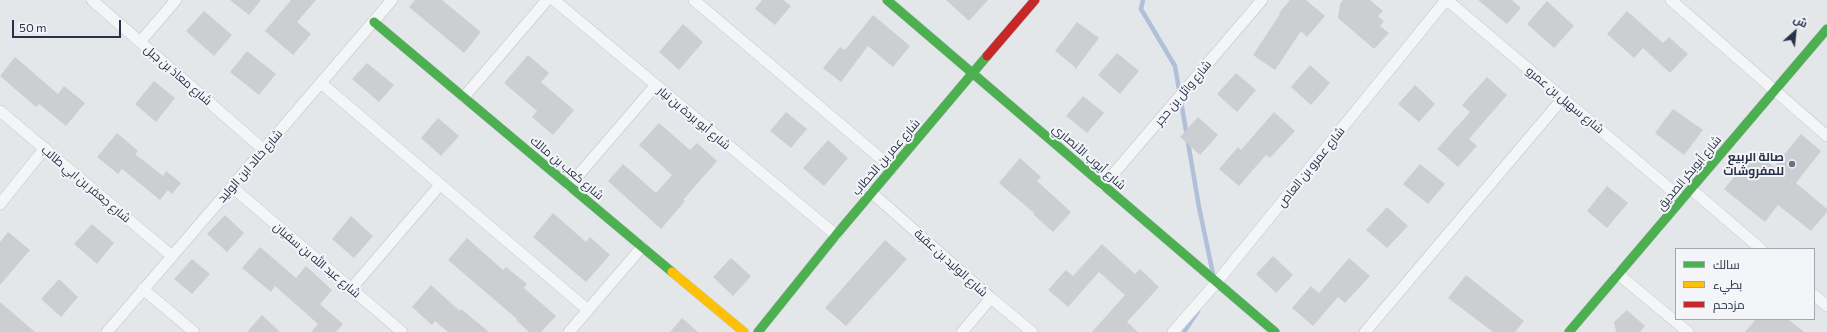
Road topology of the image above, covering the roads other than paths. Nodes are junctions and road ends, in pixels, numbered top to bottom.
1 (92, 0) edge
2 (176, 0) edge
3 (392, 0) edge
4 (547, 0) edge
5 (554, 0) edge
6 (694, 0) edge
7 (887, 0) edge
8 (1035, 0) edge
9 (1262, 0) edge
10 (1447, 0) edge
11 (1672, 0) edge
12 (374, 22) junction
13 (1827, 29) edge
14 (140, 42) junction
15 (974, 73) junction
16 (321, 83) junction
17 (655, 86) junction
18 (1775, 90) junction
19 (464, 97) junction
20 (1563, 98) junction
21 (0, 111) edge
22 (1827, 136) edge
23 (44, 148) junction
24 (264, 150) junction
25 (892, 168) junction
26 (440, 185) junction
27 (569, 186) junction
28 (1103, 186) junction
29 (232, 187) junction
30 (1691, 189) junction
31 (871, 192) junction
32 (1682, 199) junction
33 (0, 204) edge
34 (836, 234) junction
35 (642, 247) junction
36 (1760, 248) edge
37 (172, 256) junction
38 (1618, 274) junction
39 (1217, 282) junction
40 (143, 288) junction
41 (352, 289) junction
42 (1815, 296) edge
43 (991, 298) junction
44 (1827, 306) edge
45 (588, 310) junction
46 (107, 332) edge
47 (194, 332) edge
48 (402, 332) edge
49 (569, 332) edge
50 (744, 332) edge
51 (758, 332) edge
52 (962, 332) edge
53 (1032, 332) edge
54 (1173, 332) edge
55 (1275, 332) edge
56 (1365, 332) edge
57 (1569, 332) edge
58 (1688, 332) edge

1 - 14 street, شارع معاذ بن جبل
2 - 14 street
3 - 12 street, شارع خالد ابن الوليد
4 - 19 street
5 - 17 street, شارع أبو بردة بن نيار
6 - 25 street
7 - 15 street, شارع أيوب الأنصاري
8 - 15 street, شارع عمر بن الخطاب
9 - 28 street, شارع وائل بن حجر
10 - 20 street, شارع سهيل بن عمرو
10 - 39 street, شارع عمرو بن العاص
11 - 18 street
12 - 16 street, شارع خالد ابن الوليد
12 - 19 street, شارع كعب بن مالك
13 - 18 street, شارع أبوبكر الصديق
14 - 24 street, شارع معاذ بن جبل
15 - 25 street, شارع عمر بن الخطاب
15 - 28 street, شارع أيوب الأنصاري
16 - 24 street, شارع خالد ابن الوليد
16 - 26 street
17 - 27 street
17 - 34 street, شارع أبو بردة بن نيار
18 - 22 street
18 - 30 street, شارع أبوبكر الصديق
19 - 27 street, شارع كعب بن مالك
20 - 32 street, شارع سهيل بن عمرو
20 - 56 street
21 - 23 street, شارع جعفر بن ابي طالب
23 - 33 street
23 - 37 street, شارع جعفر بن ابي طالب
24 - 29 street, شارع خالد ابن الوليد
25 - 31 street, شارع عمر بن الخطاب
26 - 41 street
26 - 45 street
27 - 35 street, شارع كعب بن مالك
28 - 39 street, شارع أيوب الأنصاري
29 - 37 street, شارع خالد ابن الوليد
29 - 41 street, شارع عبد الله بن سفيان
30 - 32 street, شارع أبوبكر الصديق
30 - 36 street
31 - 34 street, شارع عمر بن الخطاب
31 - 43 street, شارع الوليد بن عقبة
32 - 38 street, شارع أبوبكر الصديق
34 - 51 street, شارع عمر بن الخطاب
35 - 45 street
35 - 50 street, شارع كعب بن مالك
37 - 40 street, شارع خالد ابن الوليد
38 - 57 street, شارع أبوبكر الصديق
38 - 58 street
39 - 54 street, شارع عمرو بن العاص
39 - 55 street, شارع أيوب الأنصاري
40 - 46 street, شارع خالد ابن الوليد
40 - 47 street
41 - 48 street, شارع عبد الله بن سفيان
42 - 44 street
43 - 52 street
43 - 53 street, شارع الوليد بن عقبة
45 - 49 street

